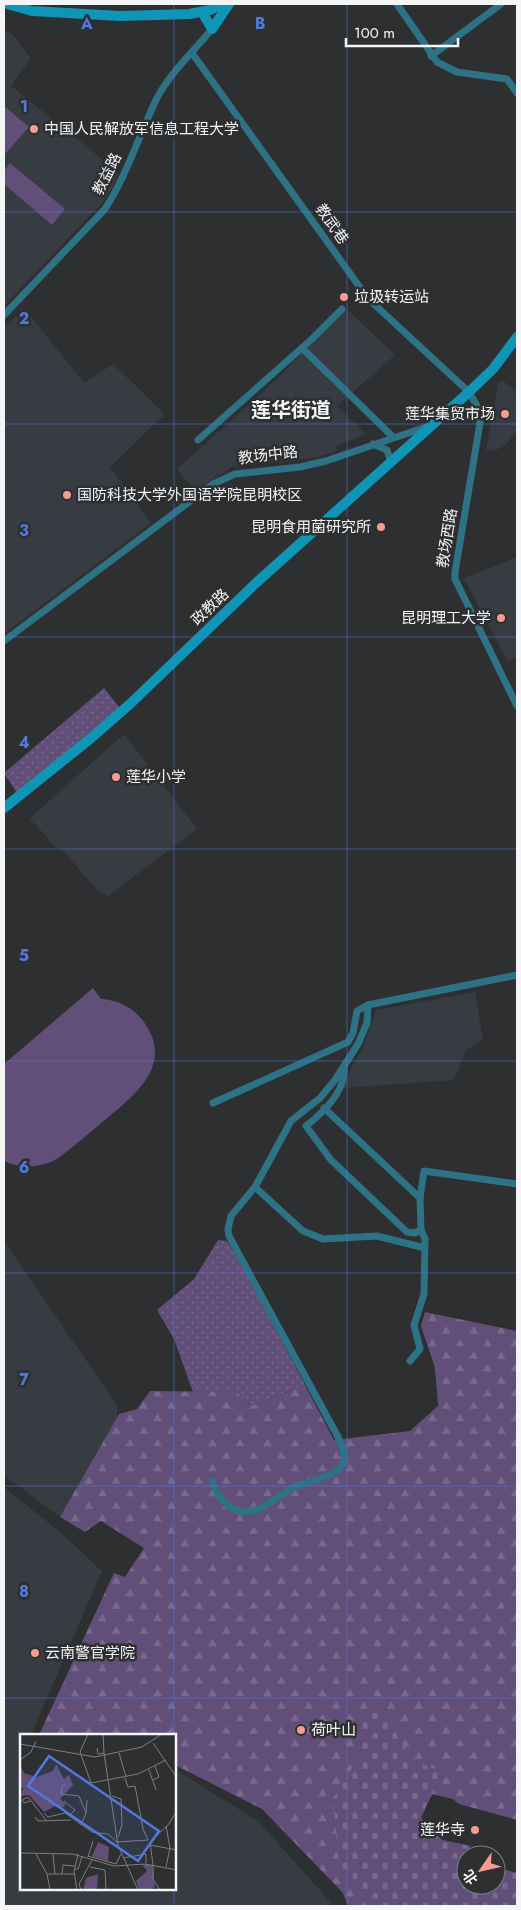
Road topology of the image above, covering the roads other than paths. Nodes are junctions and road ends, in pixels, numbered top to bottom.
1 (7, 4) edge
2 (223, 4) edge
3 (229, 4) edge
4 (397, 4) edge
5 (501, 4) edge
6 (202, 12) junction
7 (212, 29) junction
8 (192, 53) junction
9 (431, 56) junction
10 (517, 93) edge
11 (342, 309) dead end
12 (4, 315) edge
13 (517, 338) edge
14 (302, 348) junction
15 (469, 392) junction
16 (435, 424) junction
17 (393, 437) junction
18 (198, 440) dead end
19 (373, 444) junction
20 (391, 464) junction
21 (4, 640) edge
22 (517, 706) edge
23 (4, 808) edge
24 (517, 975) edge
25 (368, 1004) junction
26 (344, 1066) junction
27 (213, 1103) dead end
28 (324, 1108) junction
29 (517, 1184) edge
30 (255, 1187) junction
31 (420, 1198) junction
32 (421, 1230) junction
33 (424, 1248) junction
34 (410, 1361) dead end
35 (212, 1481) dead end

1 - 6 main road
2 - 6 main road
3 - 7 main road
4 - 9 street
5 - 9 street
6 - 7 main road
7 - 8 street, 教益路
8 - 12 street, 教益路
8 - 15 street, 教武巷
9 - 10 street
11 - 14 street
13 - 15 main road, 教场中路
14 - 17 street
14 - 18 street
15 - 16 main road, 教场中路
15 - 22 street, 教场西路
16 - 17 street, 教场中路
16 - 20 main road, 政教路
17 - 19 street, 教场中路
19 - 20 street
19 - 21 street, 教场中路
20 - 23 main road, 政教路
24 - 25 street
25 - 26 street
25 - 27 street
26 - 28 street
26 - 30 street
28 - 31 street
28 - 32 street
29 - 31 street
30 - 33 street
30 - 35 street
31 - 32 street
32 - 33 street
33 - 34 street

